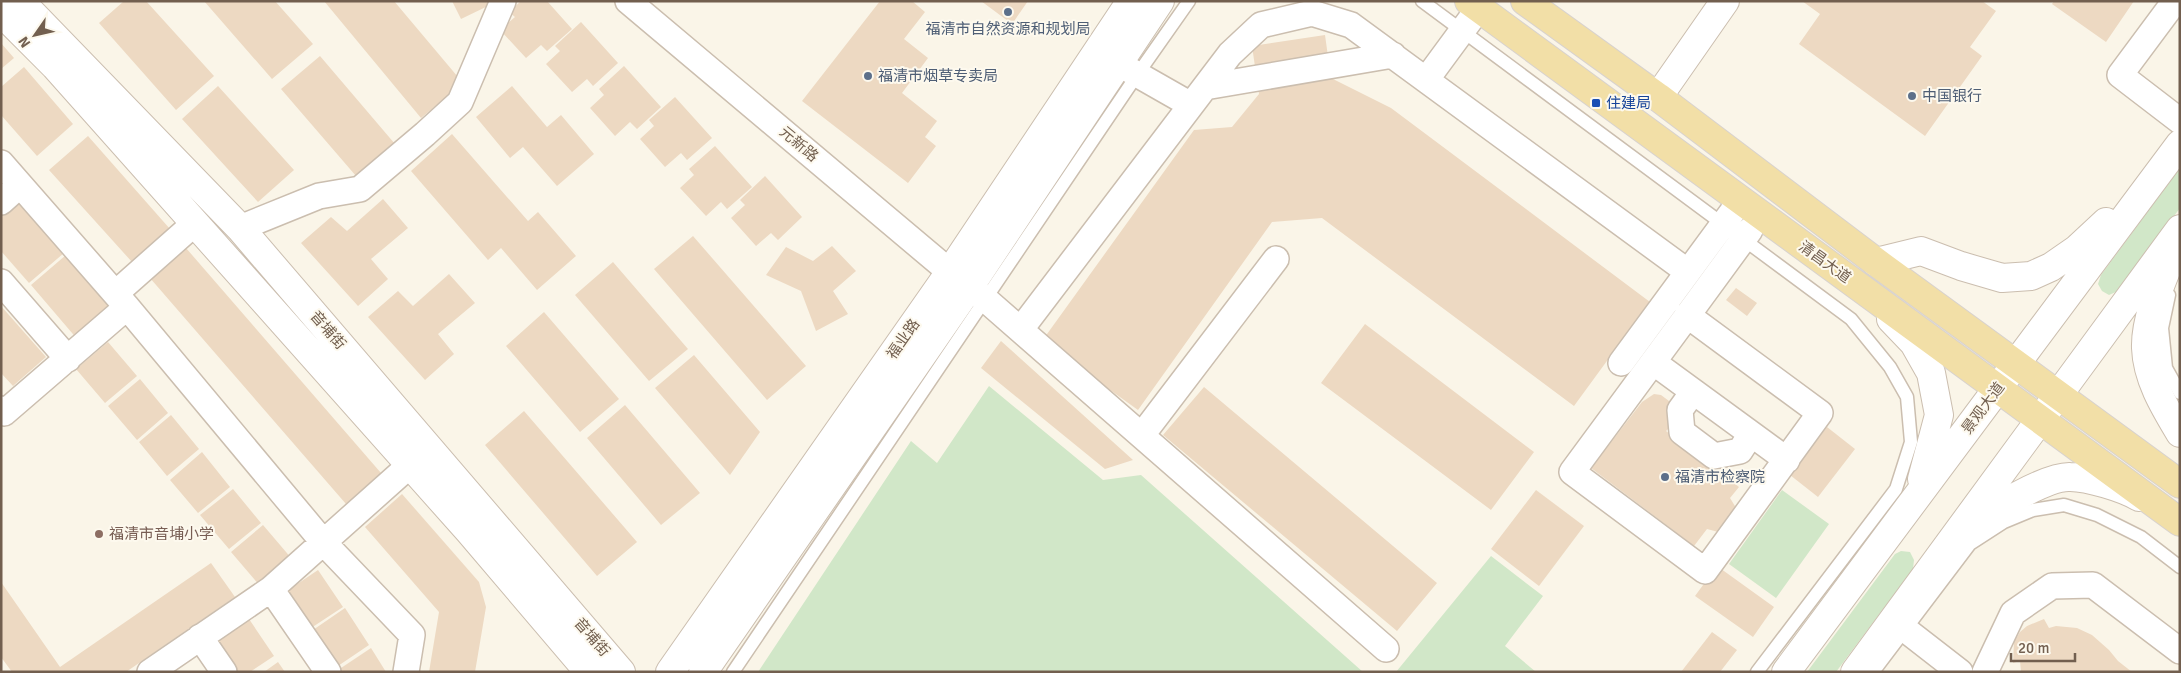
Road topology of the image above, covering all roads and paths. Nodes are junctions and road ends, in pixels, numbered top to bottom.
1 (20, 1) edge
2 (503, 1) edge
3 (628, 1) edge
4 (1131, 1) edge
5 (1160, 1) edge
6 (1189, 1) edge
7 (1422, 1) edge
8 (1524, 1) edge
9 (2175, 1) edge
10 (1724, 2) edge
11 (1474, 5) edge
12 (1, 12) edge
13 (1462, 31) junction
14 (1392, 56) junction
15 (1128, 69) junction
16 (1426, 80) junction
17 (1198, 96) junction
18 (1658, 97) junction
19 (2180, 121) edge
20 (2180, 144) edge
21 (1, 163) edge
22 (20, 185) junction
23 (2147, 186) junction
24 (1741, 200) junction
25 (1, 202) edge
26 (195, 223) junction
27 (240, 228) junction
28 (2180, 229) edge
29 (1739, 231) junction
30 (2180, 238) edge
31 (1276, 259) dead end
32 (1876, 262) junction
33 (1688, 272) junction
34 (2180, 272) edge
35 (1, 282) edge
36 (969, 285) junction
37 (1860, 288) junction
38 (122, 300) junction
39 (1687, 315) junction
40 (1021, 329) junction
41 (68, 359) junction
42 (1653, 362) junction
43 (1621, 363) dead end
44 (2016, 364) junction
45 (1998, 388) junction
46 (1693, 392) junction
47 (2180, 394) edge
48 (2058, 395) junction
49 (1, 410) edge
50 (2040, 420) junction
51 (2180, 433) edge
52 (1752, 434) junction
53 (1142, 435) junction
54 (1787, 460) junction
55 (410, 465) junction
56 (2180, 484) edge
57 (1913, 503) junction
58 (2176, 520) edge
59 (1955, 536) junction
60 (324, 543) junction
61 (2180, 567) edge
62 (271, 589) junction
63 (1899, 625) junction
64 (200, 637) junction
65 (1386, 649) dead end
66 (2180, 651) edge
67 (150, 672) edge
68 (224, 672) edge
69 (328, 672) edge
70 (406, 672) edge
71 (589, 672) edge
72 (621, 672) edge
73 (670, 672) edge
74 (703, 672) edge
75 (732, 672) edge
76 (1757, 672) edge
77 (1786, 672) edge
78 (1855, 672) edge
79 (1873, 672) edge
80 (1960, 672) edge
81 (1985, 672) edge

1 - 27 street, 音埔街
2 - 27 street
3 - 36 street, 元新路
4 - 36 street, 福业路
5 - 15 street, 福业路
6 - 15 lane
7 - 13 lane
8 - 18 main road, 清昌大道
9 - 19 street
10 - 18 street
11 - 13 street
11 - 24 main road, 清昌大道
12 - 26 street, 音埔街
13 - 16 street
13 - 29 lane
14 - 16 street
14 - 17 street
14 - 17 street
15 - 17 street
15 - 36 street, 福业路
16 - 33 street
17 - 40 street
18 - 32 main road, 清昌大道
20 - 23 street, 景观大道
21 - 22 street
22 - 25 street
22 - 38 street
23 - 32 street
23 - 44 street, 景观大道
24 - 29 street
24 - 37 main road, 清昌大道
26 - 38 street
26 - 55 street, 音埔街
27 - 72 street, 音埔街
28 - 48 street
29 - 33 street
29 - 39 street
29 - 76 lane
30 - 51 street
31 - 53 street
32 - 44 main road, 清昌大道
33 - 43 street
34 - 47 lane
35 - 41 street
36 - 40 street, 元新路
36 - 73 street, 福业路
36 - 74 street, 福业路
36 - 75 lane
37 - 45 main road, 清昌大道
37 - 57 street
38 - 41 street
38 - 60 street
39 - 42 street
39 - 54 street
40 - 53 street, 元新路
41 - 49 street
42 - 46 street
42 - 54 street
44 - 45 street, 景观大道
44 - 48 main road, 清昌大道
45 - 50 main road, 清昌大道
45 - 57 street, 景观大道
46 - 52 street
46 - 52 street
48 - 50 street
48 - 56 main road, 清昌大道
50 - 58 main road, 清昌大道
50 - 59 street
52 - 54 street
53 - 65 street, 元新路
55 - 60 street
55 - 71 street, 音埔街
57 - 77 street, 景观大道
58 - 59 street
59 - 63 street
60 - 62 street
60 - 70 street
61 - 63 lane
62 - 64 street
62 - 69 street
63 - 78 street
63 - 79 lane
63 - 80 street
64 - 67 street
64 - 68 street
66 - 81 street

